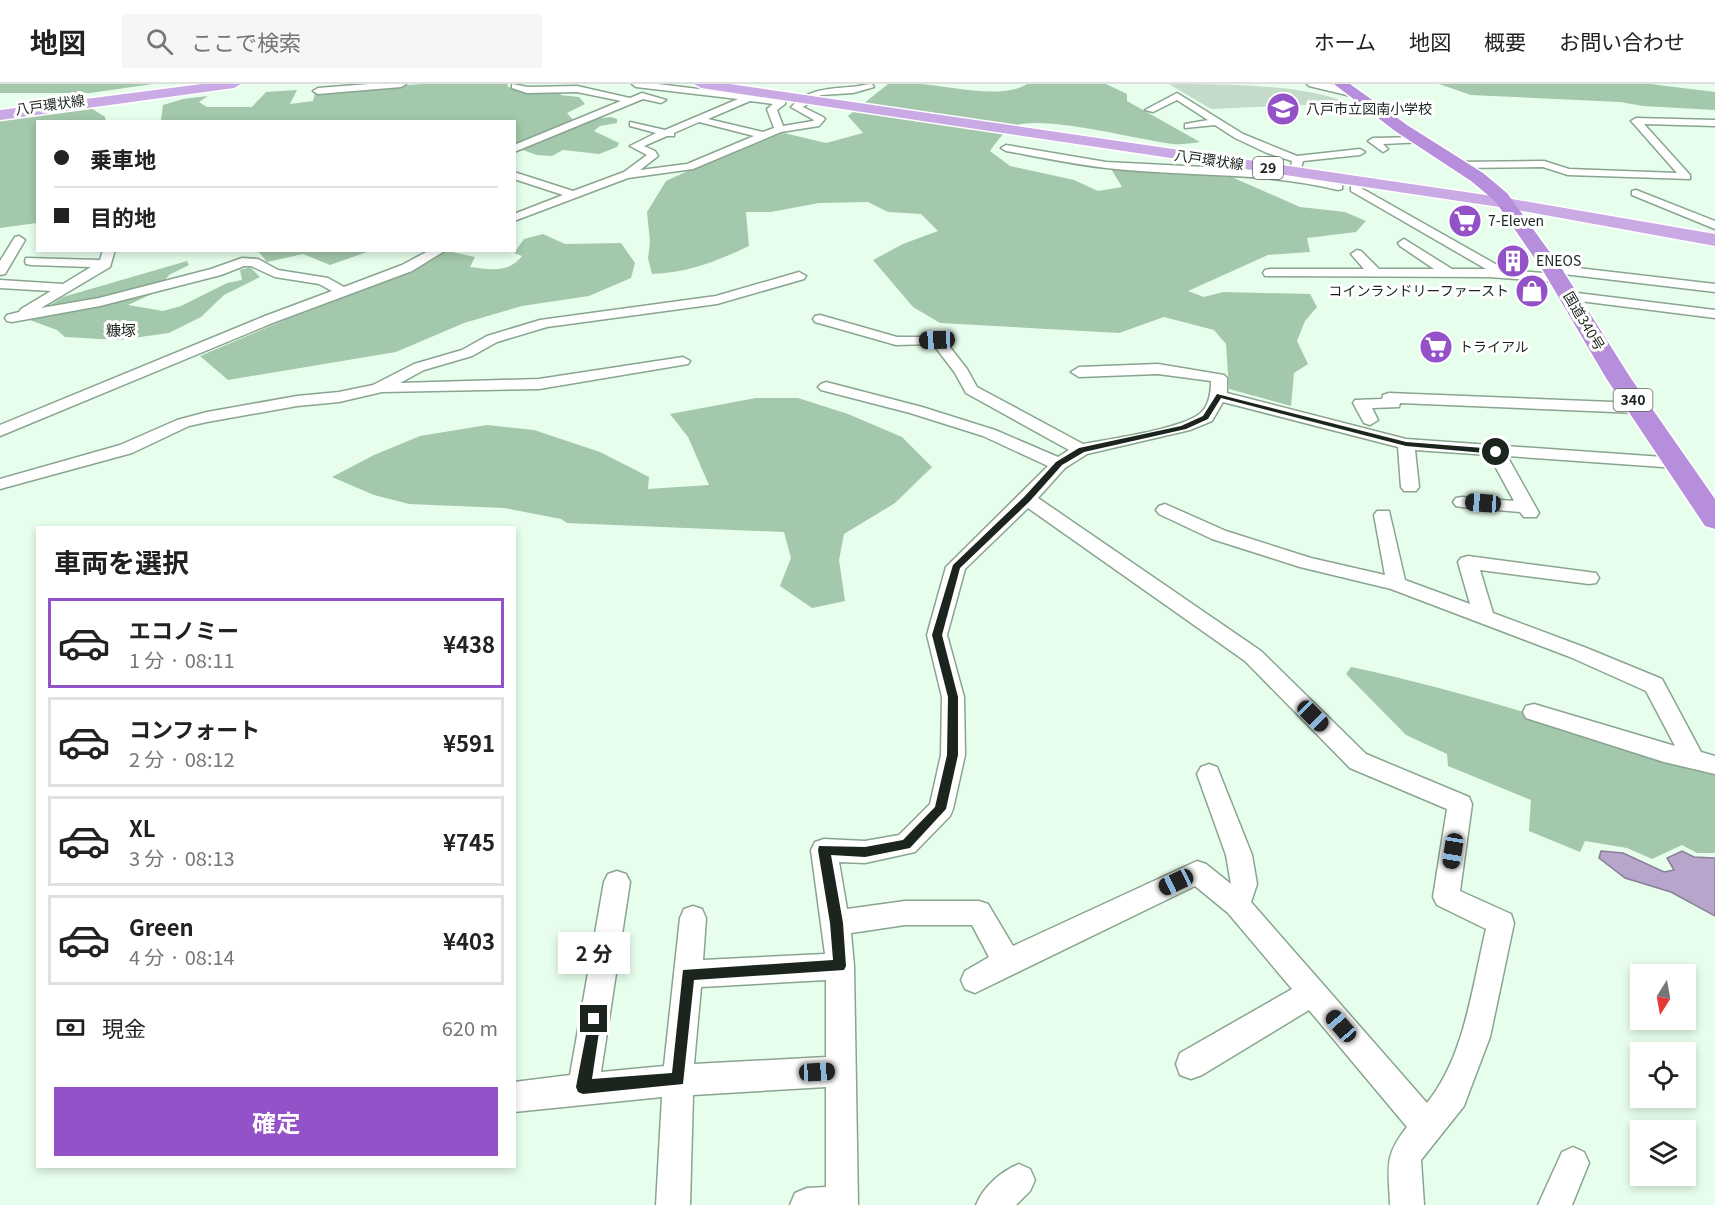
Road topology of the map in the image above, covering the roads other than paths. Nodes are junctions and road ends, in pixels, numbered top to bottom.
1 (206, 84) edge
2 (234, 84) edge
3 (401, 84) edge
4 (516, 84) edge
5 (636, 84) edge
6 (701, 84) edge
7 (729, 84) edge
8 (824, 84) edge
9 (868, 84) edge
10 (1313, 84) edge
11 (1346, 88) edge
12 (318, 91) dead end
13 (1150, 95) dead end
14 (807, 96) junction
15 (751, 97) junction
16 (629, 100) junction
17 (662, 100) dead end
18 (1167, 101) junction
19 (1150, 110) dead end
20 (0, 113) edge
21 (1202, 113) junction
22 (684, 115) dead end
23 (699, 119) junction
24 (1216, 122) junction
25 (1715, 123) edge
26 (633, 124) dead end
27 (779, 129) junction
28 (666, 133) junction
29 (763, 135) junction
30 (688, 139) dead end
31 (1420, 140) junction
32 (516, 148) edge
33 (1006, 148) dead end
34 (1383, 149) dead end
35 (1360, 152) dead end
36 (1459, 165) junction
37 (1296, 166) junction
38 (626, 175) junction
39 (516, 176) edge
40 (1356, 185) junction
41 (1338, 188) junction
42 (1305, 193) dead end
43 (1636, 193) dead end
44 (573, 195) junction
45 (1503, 200) junction
46 (516, 218) edge
47 (1715, 225) edge
48 (1715, 234) edge
49 (19, 240) dead end
50 (1715, 240) edge
51 (1404, 243) dead end
52 (436, 252) edge
53 (1357, 254) dead end
54 (107, 257) edge
55 (31, 261) dead end
56 (0, 271) edge
57 (1270, 273) dead end
58 (1374, 273) junction
59 (1449, 273) junction
60 (1504, 273) junction
61 (799, 276) dead end
62 (1559, 281) junction
63 (0, 284) edge
64 (63, 288) junction
65 (1715, 288) edge
66 (344, 292) junction
67 (1715, 314) edge
68 (820, 319) dead end
69 (6, 320) edge
70 (683, 361) dead end
71 (1078, 372) dead end
72 (826, 387) dead end
73 (378, 388) junction
74 (1219, 396) junction
75 (1638, 408) junction
76 (1370, 420) dead end
77 (0, 431) edge
78 (1406, 444) junction
79 (1082, 450) junction
80 (1496, 452) junction
81 (1677, 463) junction
82 (1059, 464) junction
83 (0, 484) edge
84 (1410, 487) dead end
85 (1027, 499) junction
86 (1462, 502) dead end
87 (1165, 510) dead end
88 (1383, 516) dead end
89 (1715, 520) edge
90 (1589, 578) dead end
91 (1396, 584) junction
92 (1484, 617) junction
93 (1534, 712) dead end
94 (1704, 762) edge
95 (1209, 774) dead end
96 (617, 882) dead end
97 (1237, 905) junction
98 (693, 918) dead end
99 (836, 923) junction
100 (1007, 962) junction
101 (840, 966) junction
102 (688, 974) junction
103 (975, 980) dead end
104 (1312, 993) junction
105 (1191, 1064) dead end
106 (840, 1071) junction
107 (678, 1079) junction
108 (583, 1087) junction
109 (516, 1097) edge
110 (1427, 1126) junction
111 (1573, 1162) dead end
112 (1019, 1180) dead end
113 (842, 1203) edge
114 (673, 1205) edge
115 (807, 1205) edge
116 (992, 1205) edge
117 (1407, 1205) edge
118 (1555, 1205) edge

1 - 20 main road, 八戸環状線
2 - 20 main road, 八戸環状線
3 - 12 street
4 - 16 street
5 - 15 street
6 - 14 main road, 八戸環状線 / 29
7 - 14 main road, 八戸環状線 / 29
8 - 14 street
9 - 14 street
10 - 11 street
11 - 31 highway, 国道340号 / 340
13 - 18 street
14 - 27 street
14 - 37 main road, 八戸環状線 / 29
15 - 23 street
15 - 27 street
16 - 17 street
16 - 32 street
18 - 19 street
18 - 21 street
21 - 24 street
21 - 24 street
22 - 23 street
23 - 28 street
23 - 29 street
24 - 37 street
25 - 36 street
26 - 28 street
27 - 29 street
28 - 30 street
28 - 38 street
29 - 38 street
31 - 34 street
31 - 36 highway, 国道340号 / 340
33 - 41 street
35 - 37 street
36 - 45 highway, 国道340号 / 340
37 - 40 main road, 八戸環状線 / 29
37 - 45 main road, 八戸環状線 / 29
38 - 44 street
39 - 44 street
40 - 41 street
40 - 45 main road, 八戸環状線 / 29
40 - 60 street
41 - 42 street
43 - 47 street
44 - 46 street
45 - 48 main road, 八戸環状線 / 29
45 - 50 main road, 八戸環状線 / 29
45 - 62 highway, 国道340号 / 340
49 - 56 street
51 - 59 street
52 - 66 street
53 - 58 street
54 - 55 street
54 - 64 street
57 - 58 street
58 - 59 street
59 - 60 street
60 - 62 street
61 - 73 street
62 - 65 street
62 - 67 street
62 - 75 highway, 国道340号 / 340
63 - 64 street
64 - 69 street
66 - 69 street
66 - 77 street
68 - 79 street
70 - 73 street
71 - 74 street
72 - 82 street
73 - 83 street
74 - 78 street
74 - 79 street
75 - 76 street
75 - 81 highway, 国道340号 / 340
78 - 80 street
78 - 84 street
79 - 82 street
80 - 81 street
80 - 86 street
81 - 89 highway, 国道340号 / 340
82 - 85 street
85 - 99 street
85 - 110 street
87 - 91 street
88 - 91 street
90 - 92 street
91 - 92 street
92 - 94 street
93 - 94 street
95 - 97 street
96 - 108 street
97 - 100 street
97 - 104 street
98 - 102 street
99 - 100 street
99 - 101 street
100 - 103 street
101 - 102 street
101 - 106 street
102 - 107 street
104 - 105 street
104 - 110 street
106 - 107 street
106 - 113 street
107 - 108 street
107 - 114 street
108 - 109 street
110 - 117 street
111 - 118 street
112 - 116 street
113 - 115 street

